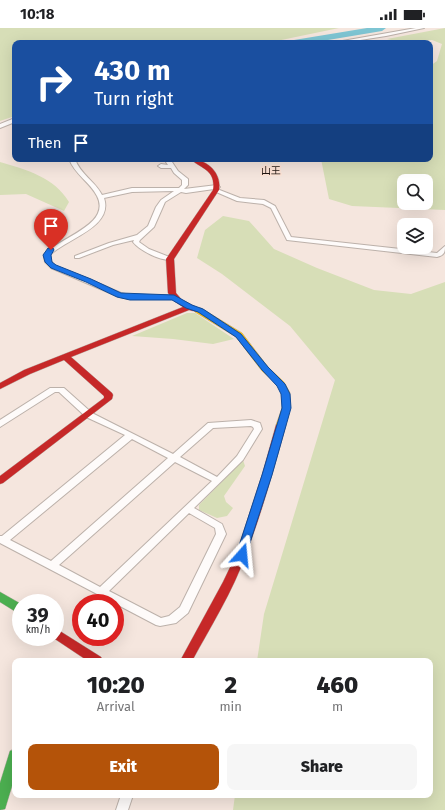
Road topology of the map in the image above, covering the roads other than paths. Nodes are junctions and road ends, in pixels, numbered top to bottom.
1 (422, 28) edge
2 (353, 40) edge
3 (12, 121) edge
4 (0, 126) edge
5 (73, 162) edge
6 (169, 162) edge
7 (200, 162) edge
8 (161, 166) dead end
9 (173, 167) junction
10 (216, 188) junction
11 (180, 190) junction
12 (101, 197) junction
13 (138, 237) junction
14 (445, 248) edge
15 (77, 257) dead end
16 (170, 259) junction
17 (174, 297) junction
18 (189, 307) junction
19 (65, 357) junction
20 (0, 386) edge
21 (89, 414) junction
22 (0, 424) edge
23 (131, 435) junction
24 (175, 458) junction
25 (0, 481) edge
26 (218, 481) junction
27 (188, 509) junction
28 (2, 540) edge
29 (52, 566) junction
30 (102, 591) junction
31 (0, 596) edge
32 (12, 604) edge
33 (64, 639) edge
34 (92, 658) edge
35 (188, 658) edge
36 (12, 765) edge
37 (126, 798) edge
38 (0, 804) edge
39 (122, 810) edge

1 - 2 street
3 - 4 street
5 - 12 street
6 - 9 street
7 - 10 street
8 - 9 street
9 - 11 street
10 - 11 street
10 - 14 street
10 - 16 street
11 - 12 street
11 - 13 street
12 - 17 street
13 - 15 street
13 - 16 street
16 - 17 street
17 - 18 street
18 - 19 street
18 - 35 street
19 - 20 street
19 - 21 street
21 - 22 street
21 - 23 street
21 - 25 street
23 - 24 street
23 - 28 street
24 - 26 street
24 - 26 street
24 - 29 street
26 - 27 street
27 - 30 street
27 - 30 street
28 - 29 street
29 - 30 street
31 - 32 street
33 - 34 street
36 - 38 street
37 - 39 street

